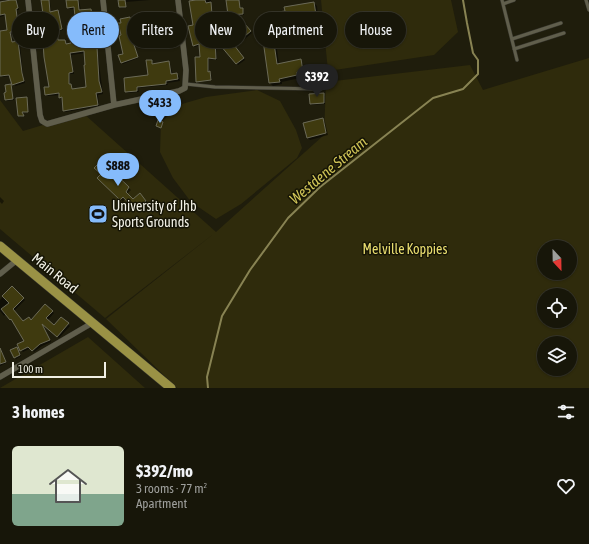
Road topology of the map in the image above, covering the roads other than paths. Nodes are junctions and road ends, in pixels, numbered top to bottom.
1 (28, 0) edge
2 (103, 0) edge
3 (178, 0) edge
4 (514, 0) edge
5 (586, 0) edge
6 (503, 2) edge
7 (589, 10) edge
8 (561, 23) dead end
9 (564, 33) dead end
10 (512, 39) junction
11 (514, 49) junction
12 (517, 60) dead end
13 (186, 84) junction
14 (321, 89) dead end
15 (114, 105) junction
16 (0, 246) edge
17 (0, 253) edge
18 (15, 262) junction
19 (0, 274) edge
20 (90, 324) junction
21 (0, 377) edge
22 (163, 388) edge
23 (171, 388) edge

1 - 15 street
2 - 15 street
3 - 13 street
4 - 6 lane
5 - 7 lane
6 - 10 lane
8 - 10 lane
9 - 11 lane
10 - 11 lane
11 - 12 lane
13 - 14 lane
13 - 15 street
16 - 18 main road, Main Road
17 - 18 main road, Main Road
18 - 19 street
18 - 20 main road, Main Road
20 - 21 street
20 - 22 main road
20 - 23 main road

